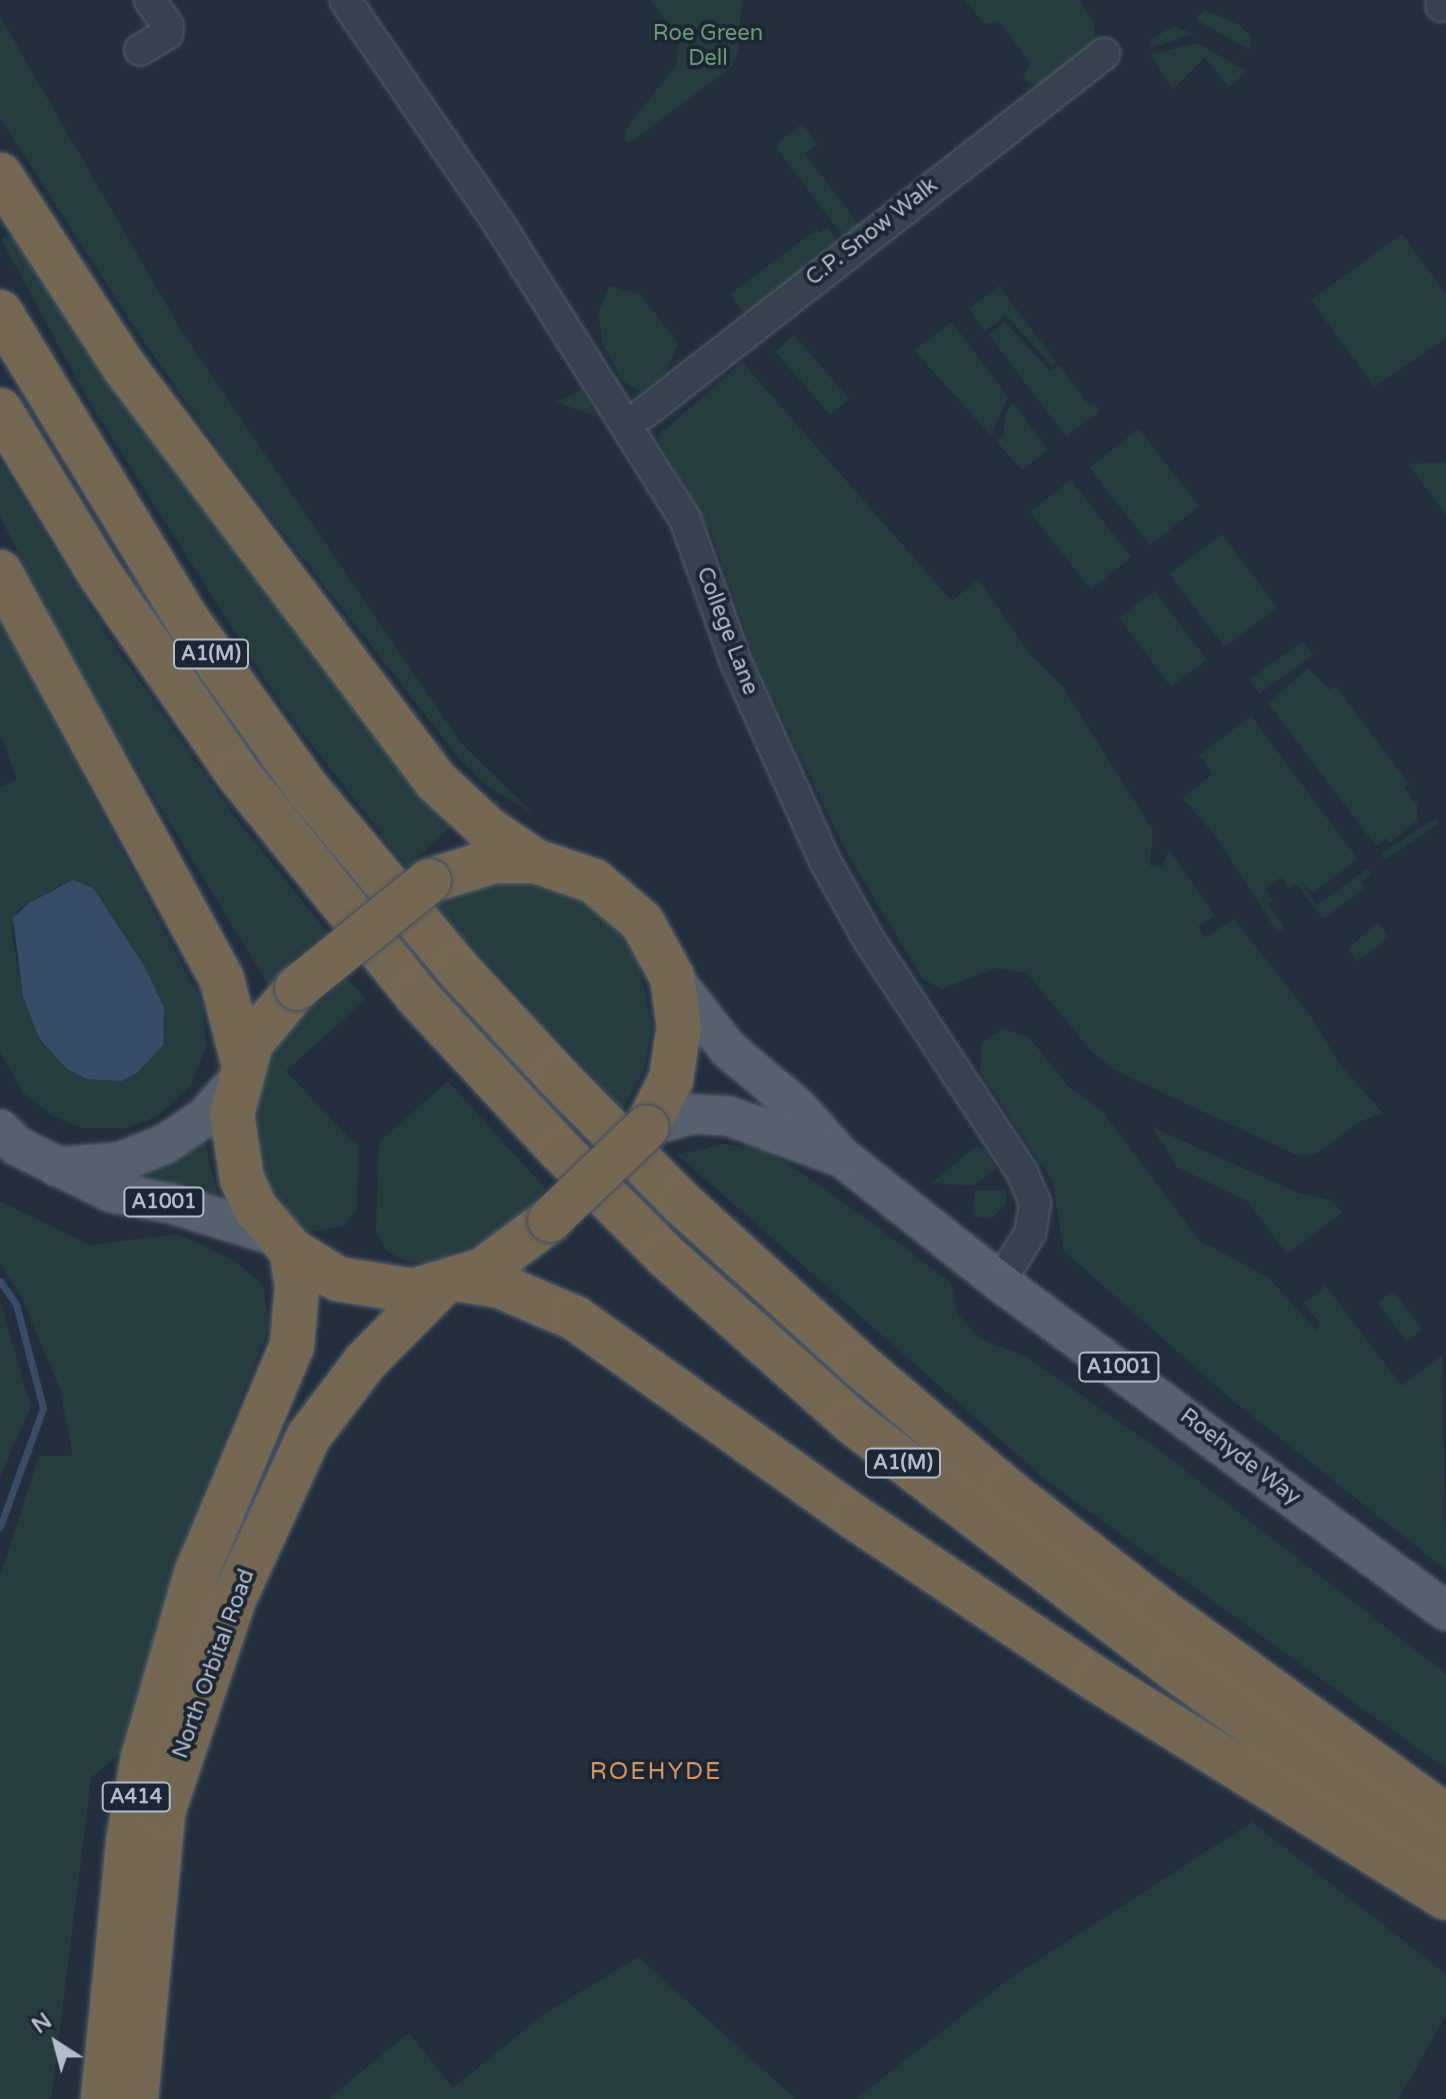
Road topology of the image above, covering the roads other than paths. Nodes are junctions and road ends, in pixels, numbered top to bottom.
1 (150, 0) edge
2 (345, 0) edge
3 (140, 50) dead end
4 (1104, 54) dead end
5 (0, 175) edge
6 (0, 312) edge
7 (0, 410) edge
8 (644, 413) dead end
9 (0, 572) edge
10 (535, 861) junction
11 (672, 977) junction
12 (240, 1071) junction
13 (647, 1127) junction
14 (0, 1129) edge
15 (843, 1158) junction
16 (54, 1167) junction
17 (284, 1243) junction
18 (1000, 1282) junction
19 (451, 1283) junction
20 (1446, 1611) edge
21 (1446, 1816) edge
22 (1446, 1863) edge
23 (1446, 1898) edge
24 (103, 2099) edge
25 (136, 2099) edge

1 - 3 street
2 - 18 street, College Lane
4 - 8 street, C.P. Snow Walk
5 - 10 highway
6 - 21 highway, A1(M)
7 - 22 highway, A1(M)
9 - 12 highway
10 - 11 highway
10 - 12 highway, bridge
11 - 13 highway
11 - 15 main road, Roehyde Way / A1001
12 - 16 main road, A1001
12 - 17 highway
13 - 15 main road, Roehyde Way / A1001
13 - 19 highway, bridge
14 - 16 main road, A1001
15 - 18 main road, Roehyde Way / A1001
16 - 17 main road, A1001
17 - 19 highway
17 - 24 highway, North Orbital Road / A414
18 - 20 main road, Roehyde Way / A1001
19 - 23 highway
19 - 25 highway, North Orbital Road / A414

